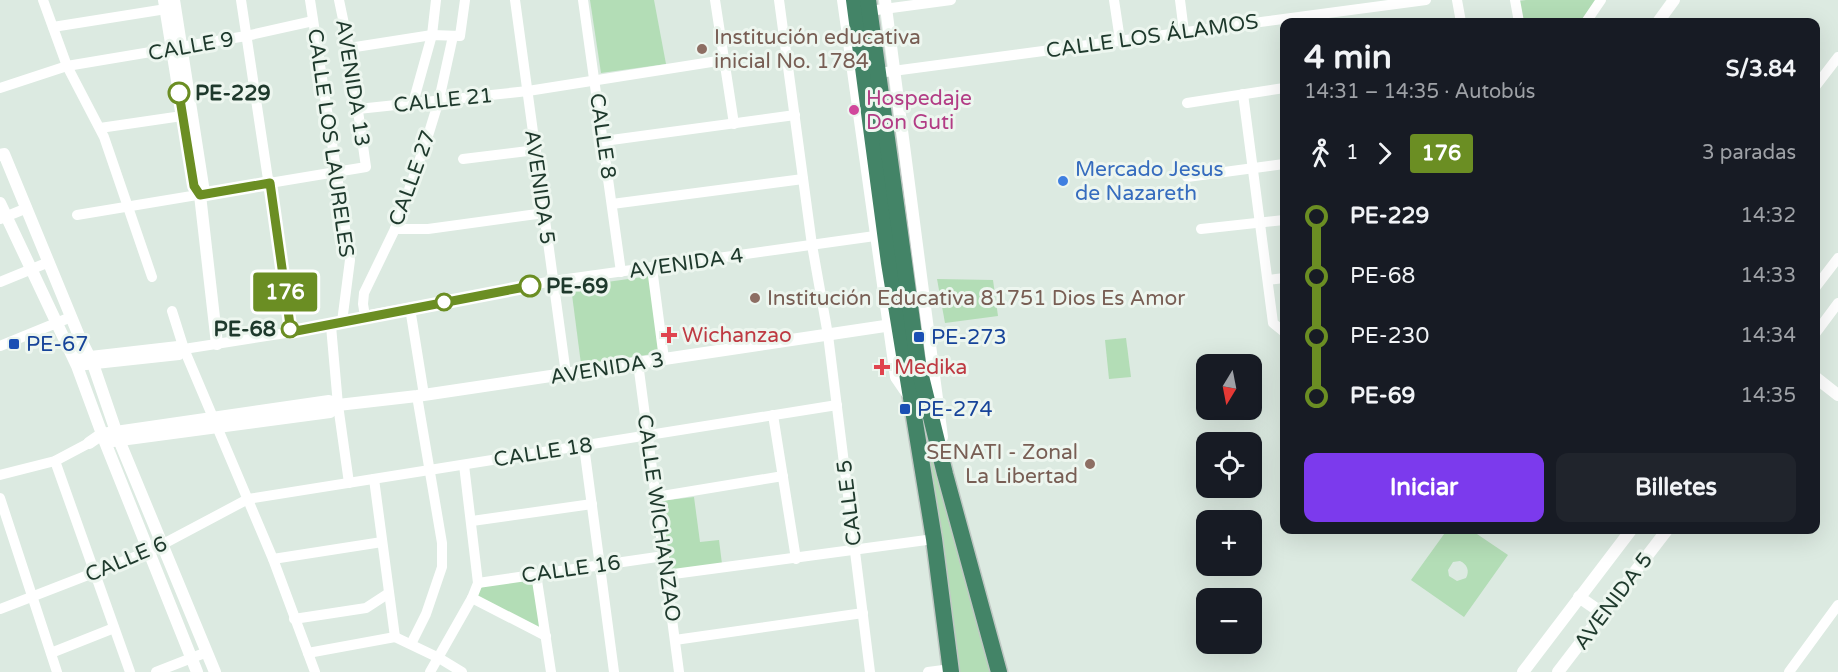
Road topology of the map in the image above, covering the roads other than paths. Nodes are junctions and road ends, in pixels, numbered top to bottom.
1 (43, 0) edge
2 (241, 0) edge
3 (310, 0) edge
4 (339, 0) edge
5 (436, 0) edge
6 (465, 0) edge
7 (515, 0) edge
8 (583, 0) edge
9 (716, 0) edge
10 (779, 0) edge
11 (843, 0) edge
12 (854, 0) edge
13 (951, 0) edge
14 (1114, 0) edge
15 (1180, 0) edge
16 (1426, 0) edge
17 (1457, 0) edge
18 (1515, 0) edge
19 (1601, 0) edge
20 (1674, 0) edge
21 (168, 3) edge
22 (1386, 3) edge
23 (877, 5) edge
24 (1280, 18) edge
25 (1282, 18) edge
26 (1460, 18) edge
27 (1518, 18) edge
28 (1589, 18) edge
29 (1661, 18) edge
30 (313, 21) junction
31 (53, 27) junction
32 (1184, 32) junction
33 (432, 35) junction
34 (246, 36) junction
35 (453, 36) junction
36 (1120, 40) junction
37 (176, 48) junction
38 (349, 48) junction
39 (1838, 57) edge
40 (724, 60) junction
41 (68, 66) junction
42 (886, 72) junction
43 (595, 80) junction
44 (1820, 80) edge
45 (0, 88) edge
46 (1280, 89) edge
47 (528, 91) junction
48 (1243, 94) junction
49 (440, 100) junction
50 (413, 103) junction
51 (1187, 103) dead end
52 (358, 109) junction
53 (795, 115) junction
54 (183, 116) junction
55 (734, 124) junction
56 (100, 128) junction
57 (604, 141) junction
58 (536, 150) junction
59 (2, 155) edge
60 (463, 159) dead end
61 (1280, 165) edge
62 (1254, 168) junction
63 (336, 172) junction
64 (1187, 177) dead end
65 (803, 179) junction
66 (270, 183) junction
67 (200, 195) junction
68 (0, 203) edge
69 (612, 204) junction
70 (129, 207) junction
71 (27, 208) junction
72 (544, 213) junction
73 (77, 215) dead end
74 (3, 218) edge
75 (1280, 221) edge
76 (1261, 223) junction
77 (395, 229) junction
78 (1201, 229) dead end
79 (887, 234) junction
80 (812, 245) junction
81 (1838, 258) edge
82 (49, 262) junction
83 (652, 268) junction
84 (30, 269) junction
85 (621, 272) junction
86 (152, 277) dead end
87 (1280, 278) edge
88 (1268, 280) junction
89 (553, 281) junction
90 (1820, 281) edge
91 (0, 282) edge
92 (1838, 303) edge
93 (410, 308) junction
94 (172, 310) dead end
95 (365, 316) junction
96 (71, 317) junction
97 (56, 323) junction
98 (336, 324) junction
99 (900, 324) junction
100 (1820, 327) edge
101 (1280, 329) edge
102 (291, 332) junction
103 (828, 335) junction
104 (217, 344) junction
105 (0, 346) edge
106 (184, 349) junction
107 (664, 359) junction
108 (91, 360) junction
109 (75, 362) junction
110 (638, 363) junction
111 (566, 374) junction
112 (1820, 381) edge
113 (1838, 395) edge
114 (420, 396) junction
115 (338, 405) junction
116 (837, 405) junction
117 (773, 415) junction
118 (217, 422) junction
119 (648, 435) junction
120 (117, 436) junction
121 (103, 438) junction
122 (89, 443) joint
123 (584, 446) junction
124 (55, 461) junction
125 (464, 465) junction
126 (429, 470) junction
127 (945, 474) junction
128 (0, 476) edge
129 (783, 476) junction
130 (374, 479) junction
131 (350, 483) junction
132 (656, 497) junction
133 (0, 498) edge
134 (248, 499) junction
135 (592, 504) junction
136 (472, 521) junction
137 (1628, 534) edge
138 (1664, 534) edge
139 (934, 539) junction
140 (382, 542) junction
141 (162, 544) junction
142 (150, 551) junction
143 (854, 551) junction
144 (664, 556) junction
145 (273, 559) junction
146 (796, 559) junction
147 (600, 565) junction
148 (95, 573) junction
149 (536, 574) junction
150 (666, 575) junction
151 (478, 583) junction
152 (389, 593) junction
153 (33, 597) junction
154 (1579, 597) junction
155 (472, 598) junction
156 (1838, 605) edge
157 (0, 609) edge
158 (863, 612) junction
159 (1602, 613) junction
160 (294, 619) junction
161 (114, 628) junction
162 (546, 636) junction
163 (395, 637) junction
164 (675, 640) junction
165 (411, 644) junction
166 (207, 652) junction
167 (51, 653) junction
168 (308, 653) junction
169 (191, 658) junction
170 (439, 658) junction
171 (951, 670) edge
172 (999, 670) edge
173 (57, 672) edge
174 (130, 672) edge
175 (156, 672) edge
176 (197, 672) edge
177 (215, 672) edge
178 (315, 672) edge
179 (430, 672) edge
180 (462, 672) edge
181 (551, 672) edge
182 (614, 672) edge
183 (679, 672) edge
184 (870, 672) edge
185 (928, 672) edge
186 (1523, 672) edge
187 (1558, 672) edge
188 (1789, 672) edge

1 - 31 street
2 - 34 street
3 - 30 street, CALLE LOS LAURELES
4 - 38 street, AVENIDA 13
5 - 33 street
6 - 35 street, CALLE 27
7 - 47 street, AVENIDA 5
8 - 43 street, CALLE 8
9 - 40 street
10 - 53 street, CALLE 5
11 - 79 street
12 - 79 highway
13 - 23 street
14 - 36 street
15 - 32 street
16 - 22 street, CALLE LOS ÁLAMOS
17 - 26 street
18 - 27 street
19 - 28 street
20 - 29 street
21 - 31 street
21 - 37 street
22 - 25 street, CALLE LOS ÁLAMOS
23 - 42 highway
24 - 32 street, CALLE LOS ÁLAMOS
30 - 34 street, CALLE 9
30 - 63 street, CALLE LOS LAURELES
31 - 41 street
32 - 36 street, CALLE LOS ÁLAMOS
33 - 35 street
33 - 38 street
33 - 50 street
34 - 37 street, CALLE 9
34 - 66 street
35 - 49 street, CALLE 27
36 - 42 street, CALLE LOS ÁLAMOS
37 - 41 street, CALLE 9
37 - 54 street
37 - 67 street
38 - 52 street, AVENIDA 13
39 - 44 street
40 - 43 street, CALLE 21
40 - 55 street
41 - 45 street, CALLE 9
41 - 56 street
42 - 79 highway
42 - 127 street
43 - 47 street, CALLE 21
43 - 57 street, CALLE 8
46 - 48 street
47 - 49 street, CALLE 21
47 - 58 street, AVENIDA 5
48 - 51 street
48 - 62 street
49 - 50 street, CALLE 21
49 - 77 street, CALLE 27
50 - 52 street, CALLE 21
52 - 63 street, AVENIDA 13
53 - 55 street
53 - 65 street, CALLE 5
54 - 56 street
54 - 67 street
55 - 57 street
56 - 70 street
57 - 69 street, CALLE 8
58 - 60 street
58 - 72 street, AVENIDA 5
59 - 71 street
61 - 62 street
62 - 64 street
62 - 76 street
63 - 66 street
63 - 98 street, CALLE LOS LAURELES
65 - 69 street
65 - 80 street, CALLE 5
66 - 67 street
66 - 102 street
67 - 70 street
67 - 104 street
68 - 74 street
69 - 85 street, CALLE 8
70 - 73 street
70 - 86 street
71 - 74 street
71 - 82 street
72 - 77 street
72 - 89 street, AVENIDA 5
74 - 84 street
75 - 76 street
76 - 78 street
76 - 88 street
77 - 95 street, CALLE 27
79 - 80 street, AVENIDA 4
79 - 99 highway
79 - 99 street
80 - 83 street, AVENIDA 4
80 - 103 street, CALLE 5
81 - 90 street
82 - 84 street
82 - 96 street
83 - 85 street, AVENIDA 4
83 - 107 street
84 - 91 street
84 - 97 street
85 - 89 street, AVENIDA 4
87 - 88 street
88 - 101 street
89 - 93 street, AVENIDA 4
89 - 111 street, AVENIDA 5
92 - 100 street
93 - 95 street, AVENIDA 4
93 - 114 street
94 - 106 street
95 - 98 street, AVENIDA 4
96 - 97 street
96 - 108 street
97 - 105 street
97 - 109 street
98 - 102 street, AVENIDA 4
98 - 115 street, CALLE LOS LAURELES
99 - 103 street, AVENIDA 3
99 - 127 highway
99 - 139 highway
102 - 104 street, AVENIDA 4
103 - 107 street, AVENIDA 3
103 - 116 street, CALLE 5
104 - 106 street, AVENIDA 4
106 - 108 street, AVENIDA 4
106 - 118 street
107 - 110 street, AVENIDA 3
108 - 109 street, AVENIDA 4
108 - 120 street
109 - 121 street
110 - 111 street, AVENIDA 3
110 - 119 street, CALLE WICHANZAO
111 - 114 street, AVENIDA 3
112 - 113 street
114 - 115 street, AVENIDA 3
114 - 126 street
115 - 118 street, AVENIDA 3
115 - 131 street, CALLE LOS LAURELES
116 - 117 street, CALLE 18
116 - 143 street, CALLE 5
117 - 119 street, CALLE 18
117 - 129 street
118 - 120 street, AVENIDA 3
118 - 134 street
119 - 123 street, CALLE 18
119 - 132 street, CALLE WICHANZAO
120 - 121 street, AVENIDA 3
120 - 141 street
121 - 122 street
121 - 142 street
122 - 124 street
123 - 125 street, CALLE 18
123 - 135 street
124 - 128 street
124 - 148 street
125 - 126 street, CALLE 18
125 - 136 street
126 - 130 street, CALLE 18
126 - 165 street
127 - 172 highway
129 - 132 street
129 - 146 street
130 - 131 street, CALLE 18
130 - 140 street
131 - 134 street, CALLE 18
132 - 144 street, CALLE WICHANZAO
133 - 153 street
134 - 141 street, CALLE 6
134 - 145 street
135 - 136 street
135 - 147 street
136 - 151 street
137 - 154 street, AVENIDA 5
138 - 159 street, AVENIDA 5
139 - 143 street
139 - 171 highway
140 - 145 street
140 - 152 street
141 - 142 street, CALLE 6
141 - 166 street
142 - 148 street, CALLE 6
142 - 169 street
143 - 146 street
143 - 158 street, CALLE 5
144 - 147 street, CALLE 16
144 - 150 street, CALLE WICHANZAO
145 - 160 street
146 - 150 street
147 - 149 street, CALLE 16
147 - 182 street
148 - 153 street, CALLE 6
148 - 161 street
149 - 151 street, CALLE 16
149 - 162 street
150 - 164 street, CALLE WICHANZAO
151 - 155 street
152 - 160 street
152 - 163 street
153 - 157 street, CALLE 6
153 - 167 street
154 - 159 street
154 - 186 street, AVENIDA 5
155 - 162 street
155 - 170 street
156 - 188 street
158 - 164 street
158 - 184 street, CALLE 5
159 - 187 street, AVENIDA 5
160 - 168 street
161 - 167 street
161 - 174 street
162 - 181 street
163 - 165 street
163 - 168 street
164 - 183 street, CALLE WICHANZAO
165 - 170 street
166 - 169 street
166 - 177 street
167 - 173 street
168 - 178 street
169 - 175 street
169 - 176 street
170 - 179 street
170 - 180 street
171 - 185 street

